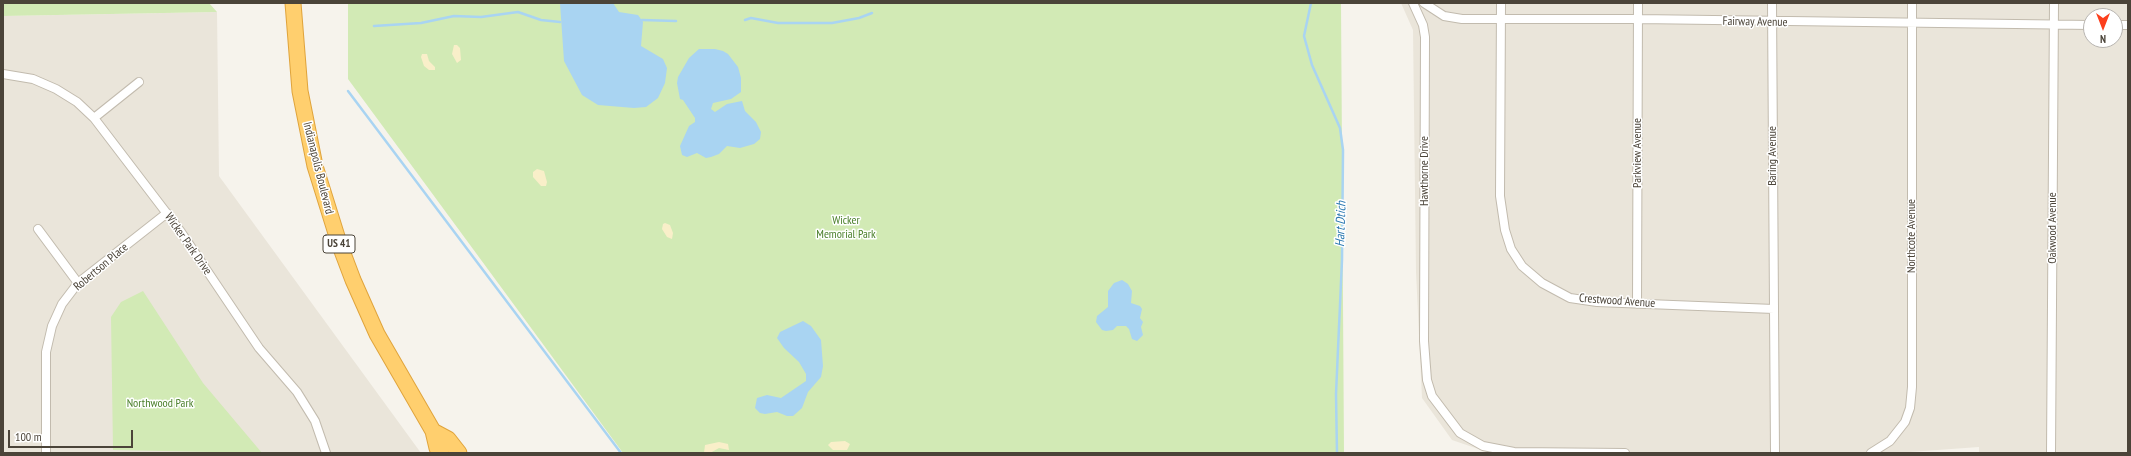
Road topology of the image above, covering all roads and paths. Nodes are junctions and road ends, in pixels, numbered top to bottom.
1 (293, 3) edge
2 (1413, 3) edge
3 (1424, 3) edge
4 (1502, 3) edge
5 (1638, 3) edge
6 (1772, 3) edge
7 (1912, 3) edge
8 (2054, 3) edge
9 (1638, 19) junction
10 (1501, 20) junction
11 (1772, 22) junction
12 (1912, 23) junction
13 (2054, 25) junction
14 (2083, 25) edge
15 (3, 74) edge
16 (12, 75) junction
17 (3, 78) edge
18 (139, 82) dead end
19 (94, 118) junction
20 (167, 213) junction
21 (38, 230) dead end
22 (78, 283) junction
23 (1637, 304) junction
24 (1774, 308) junction
25 (433, 431) junction
26 (46, 453) edge
27 (326, 453) edge
28 (441, 453) edge
29 (459, 453) edge
30 (1625, 453) edge
31 (1775, 453) edge
32 (1871, 453) edge
33 (2051, 453) edge

1 - 25 highway, Indianapolis Boulevard / US 41
2 - 30 street, Hawthorne Drive
3 - 10 street, Fairway Avenue
4 - 10 street, Crestwood Avenue
5 - 9 street, Parkview Avenue
6 - 11 street, Baring Avenue
7 - 12 street, Northcote Avenue
8 - 13 street, Oakwood Avenue
9 - 10 street, Fairway Avenue
9 - 11 street, Fairway Avenue
9 - 23 street, Parkview Avenue
10 - 23 street, Crestwood Avenue
11 - 12 street, Fairway Avenue
11 - 24 street, Baring Avenue
12 - 13 street, Fairway Avenue
12 - 32 street, Northcote Avenue
13 - 14 street, Fairway Avenue
13 - 33 street, Oakwood Avenue
15 - 16 street, Wicker Park Drive
16 - 17 street, Wicker Park Drive
16 - 19 street, Wicker Park Drive
18 - 19 street
19 - 20 street, Wicker Park Drive
20 - 22 street, Robertson Place
20 - 27 street, Wicker Park Drive
21 - 22 street
22 - 26 street, Robertson Place
23 - 24 street, Crestwood Avenue
24 - 31 street
25 - 28 highway, Indianapolis Boulevard / US 41
25 - 29 highway, Indianapolis Boulevard / US 41

